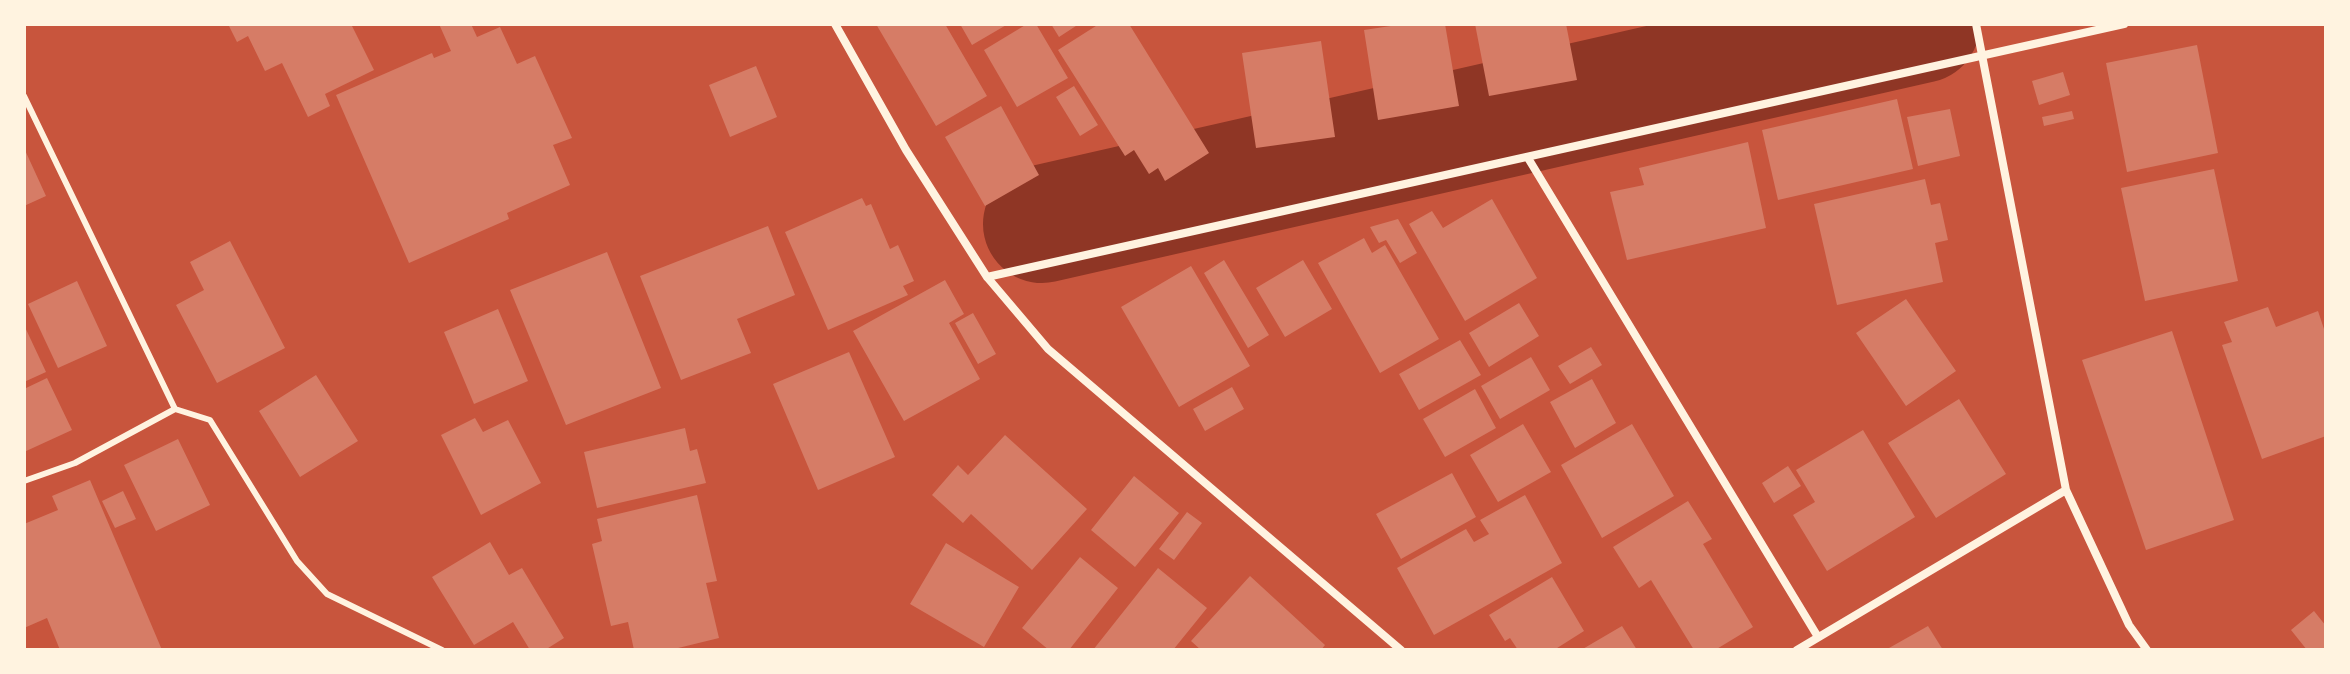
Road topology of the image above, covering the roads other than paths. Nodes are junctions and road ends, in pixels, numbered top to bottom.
1 (835, 24) edge
2 (2124, 24) edge
3 (1976, 28) edge
4 (1982, 56) junction
5 (24, 96) edge
6 (1528, 158) junction
7 (987, 277) junction
8 (175, 409) junction
9 (24, 481) edge
10 (2066, 490) junction
11 (1818, 637) junction
12 (442, 650) edge
13 (1401, 650) edge
14 (1797, 650) edge
15 (2147, 650) edge

1 - 7 street
2 - 4 street
3 - 4 street
4 - 6 street
4 - 10 street
5 - 8 lane
6 - 7 street
6 - 11 street
7 - 13 street
8 - 9 lane
8 - 12 lane
10 - 11 street
10 - 15 street
11 - 14 street

